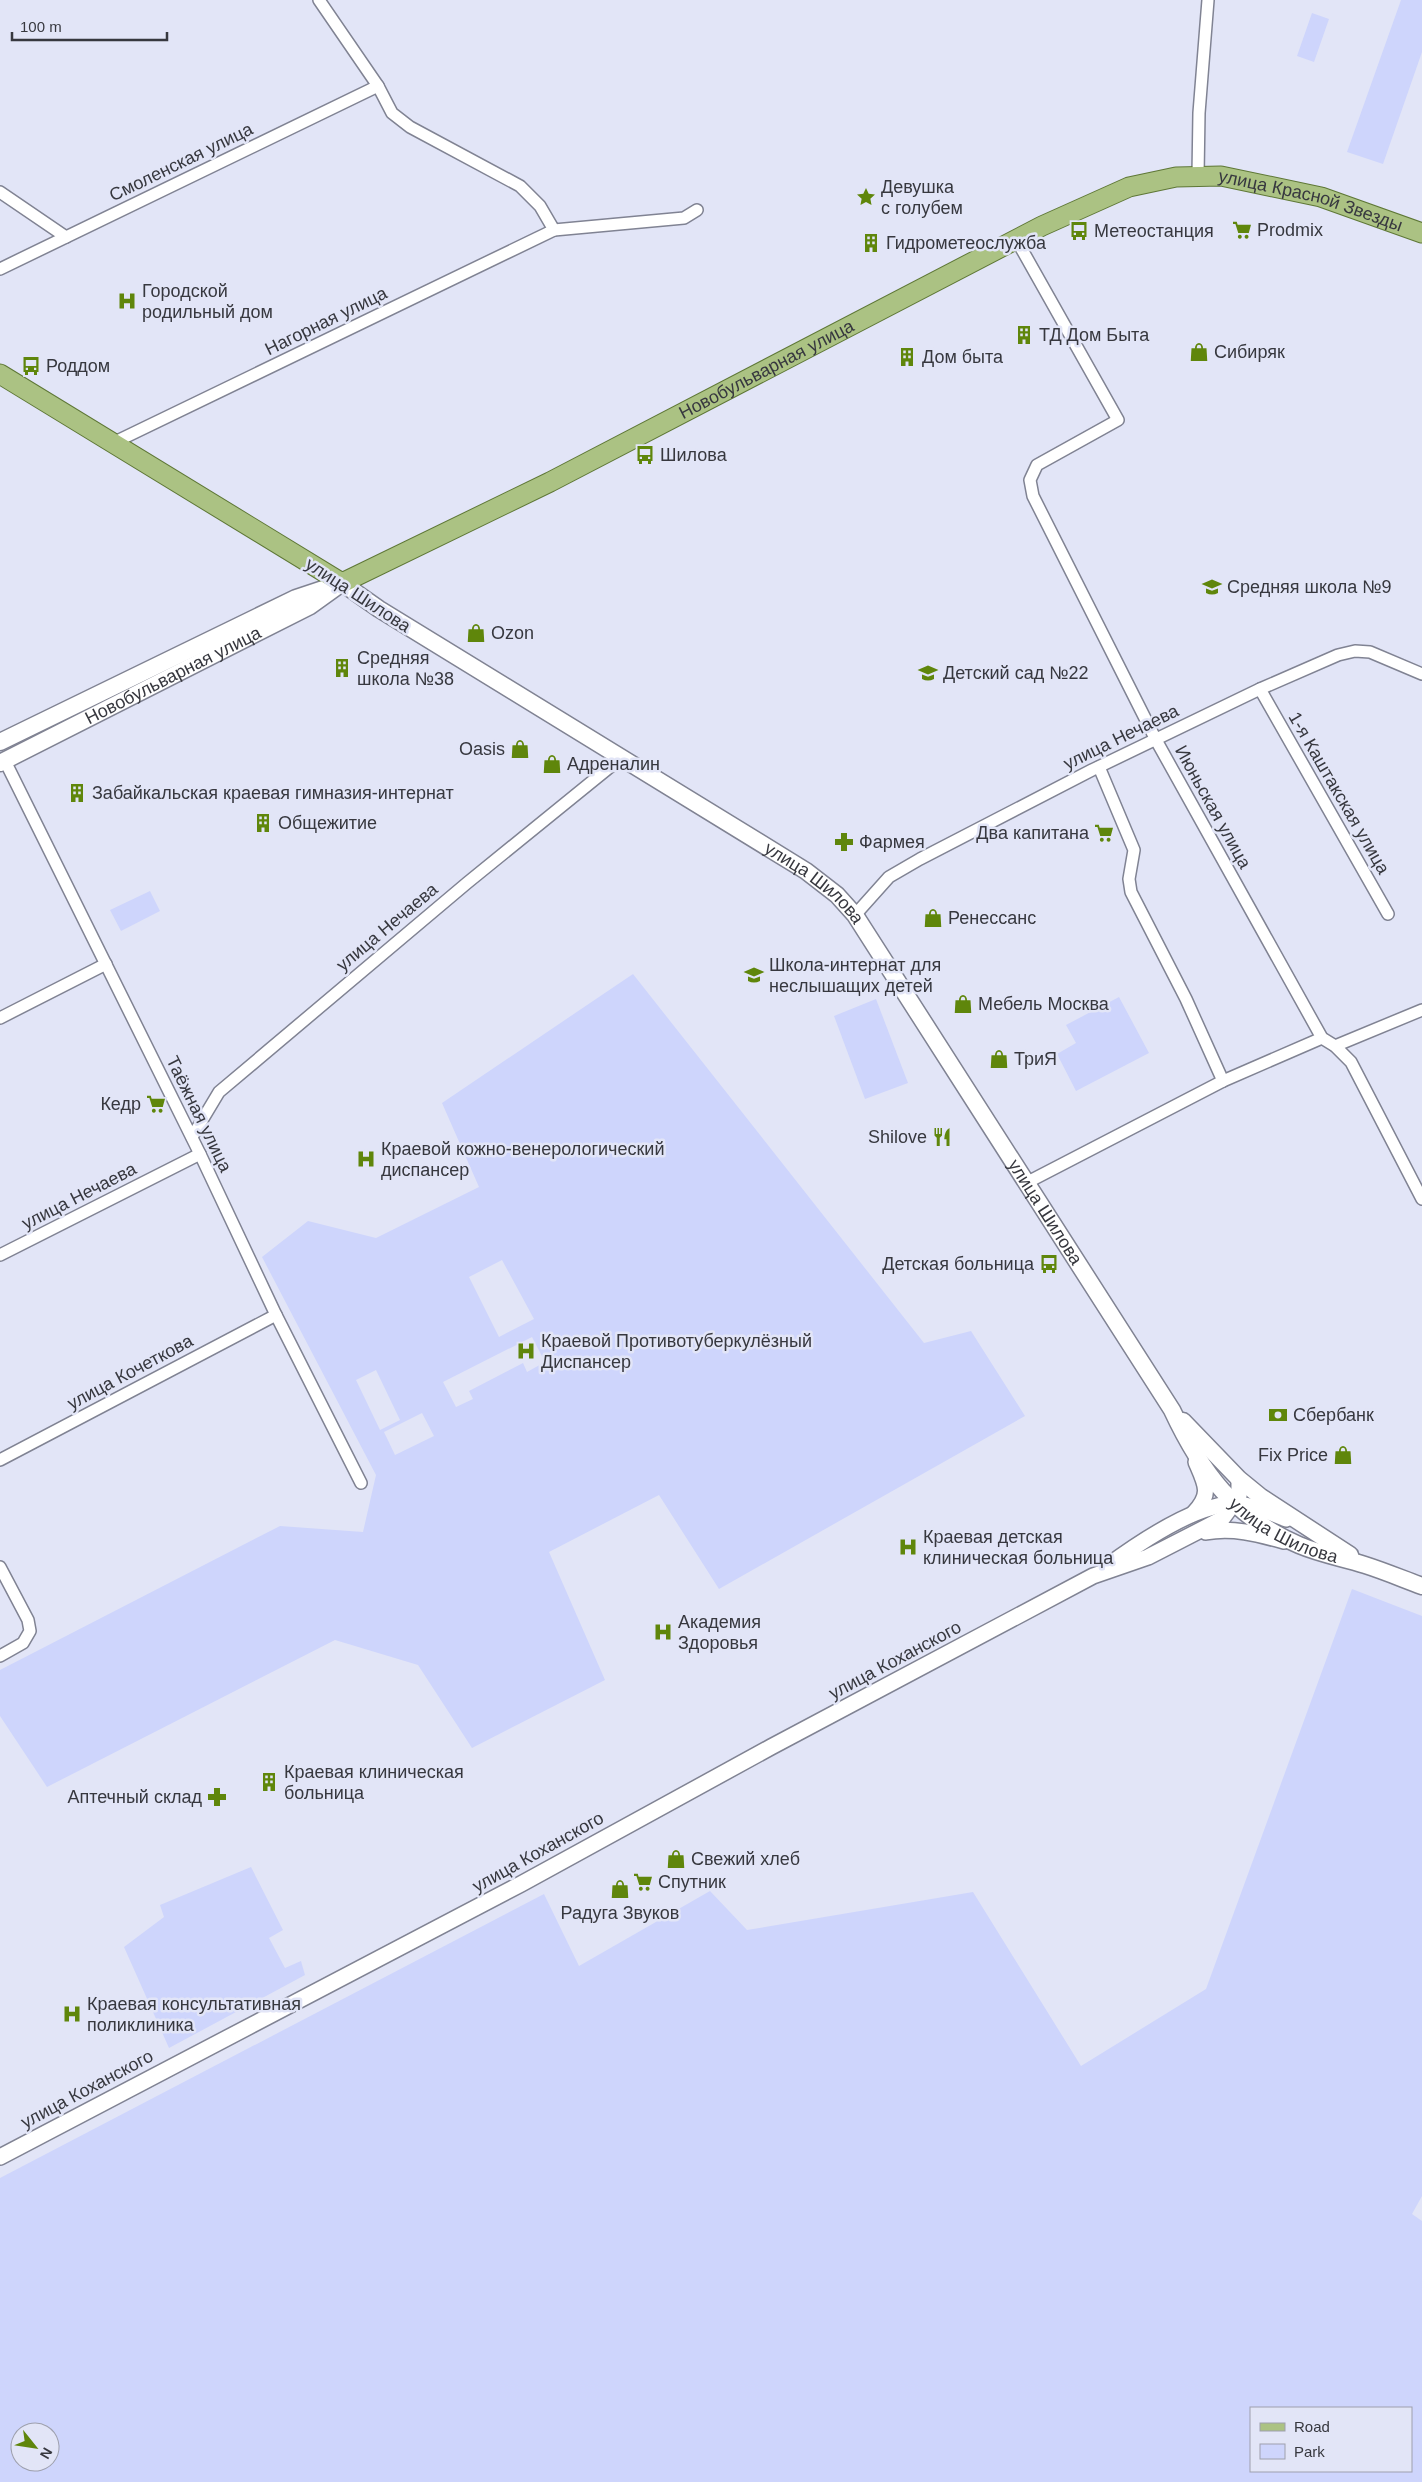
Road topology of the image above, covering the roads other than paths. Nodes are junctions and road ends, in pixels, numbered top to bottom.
1 (319, 0) edge
2 (1208, 0) edge
3 (378, 86) junction
4 (1198, 175) junction
5 (0, 192) edge
6 (697, 210) dead end
7 (554, 230) junction
8 (1422, 233) edge
9 (66, 237) junction
10 (1016, 239) junction
11 (0, 270) edge
12 (0, 374) edge
13 (113, 443) junction
14 (342, 583) junction
15 (1422, 674) edge
16 (1260, 689) junction
17 (1156, 740) junction
18 (0, 742) edge
19 (621, 758) junction
20 (3, 762) edge
21 (1099, 767) junction
22 (1388, 914) dead end
23 (856, 915) junction
24 (106, 964) junction
25 (1422, 1010) edge
26 (0, 1018) edge
27 (1322, 1038) junction
28 (1336, 1046) junction
29 (1223, 1081) junction
30 (192, 1138) junction
31 (200, 1154) junction
32 (1026, 1183) junction
33 (1422, 1199) edge
34 (0, 1255) edge
35 (276, 1315) junction
36 (1172, 1410) junction
37 (1191, 1450) junction
38 (0, 1460) edge
39 (1238, 1479) junction
40 (361, 1483) dead end
41 (1235, 1504) junction
42 (1192, 1515) junction
43 (1308, 1528) junction
44 (1195, 1534) junction
45 (1300, 1546) junction
46 (1366, 1566) junction
47 (0, 1567) edge
48 (1093, 1576) junction
49 (1422, 1586) edge
50 (0, 1656) edge
51 (0, 2157) edge

1 - 3 street
2 - 4 street
3 - 7 street
3 - 9 street, Смоленская улица
4 - 8 main road, улица Красной Звезды
4 - 10 main road, Новобульварная улица
5 - 9 street
6 - 7 street
7 - 13 street, Нагорная улица
9 - 11 street, Смоленская улица
10 - 14 main road, Новобульварная улица
10 - 17 street, Июньская улица
12 - 13 main road, улица Шилова
13 - 14 main road, улица Шилова
14 - 18 main road, Новобульварная улица
14 - 19 main road, улица Шилова
14 - 20 main road, Новобульварная улица
15 - 16 street, улица Нечаева
16 - 17 street, улица Нечаева
16 - 22 street, 1-я Каштакская улица
17 - 21 street, улица Нечаева
17 - 27 street, Июньская улица
19 - 23 main road, улица Шилова
19 - 30 street, улица Нечаева
20 - 24 street, Таёжная улица
21 - 23 street, улица Нечаева
21 - 29 street
23 - 32 main road, улица Шилова
24 - 26 street
24 - 30 street, Таёжная улица
25 - 28 street
27 - 28 street
27 - 29 street
28 - 33 street
29 - 32 street
30 - 31 street, Таёжная улица
31 - 34 street, улица Нечаева
31 - 35 street, Таёжная улица
32 - 36 main road, улица Шилова
35 - 38 street, улица Кочеткова
35 - 40 street, Таёжная улица
36 - 37 main road, улица Шилова
36 - 39 main road
37 - 41 main road, улица Шилова
37 - 42 street
39 - 41 street
39 - 43 main road
41 - 42 street
41 - 43 street
41 - 44 street
41 - 45 main road, улица Шилова
42 - 48 street
43 - 46 main road
44 - 45 street
44 - 48 street
45 - 46 main road, улица Шилова
46 - 49 main road, улица Шилова
47 - 50 street
48 - 51 street, улица Коханского

